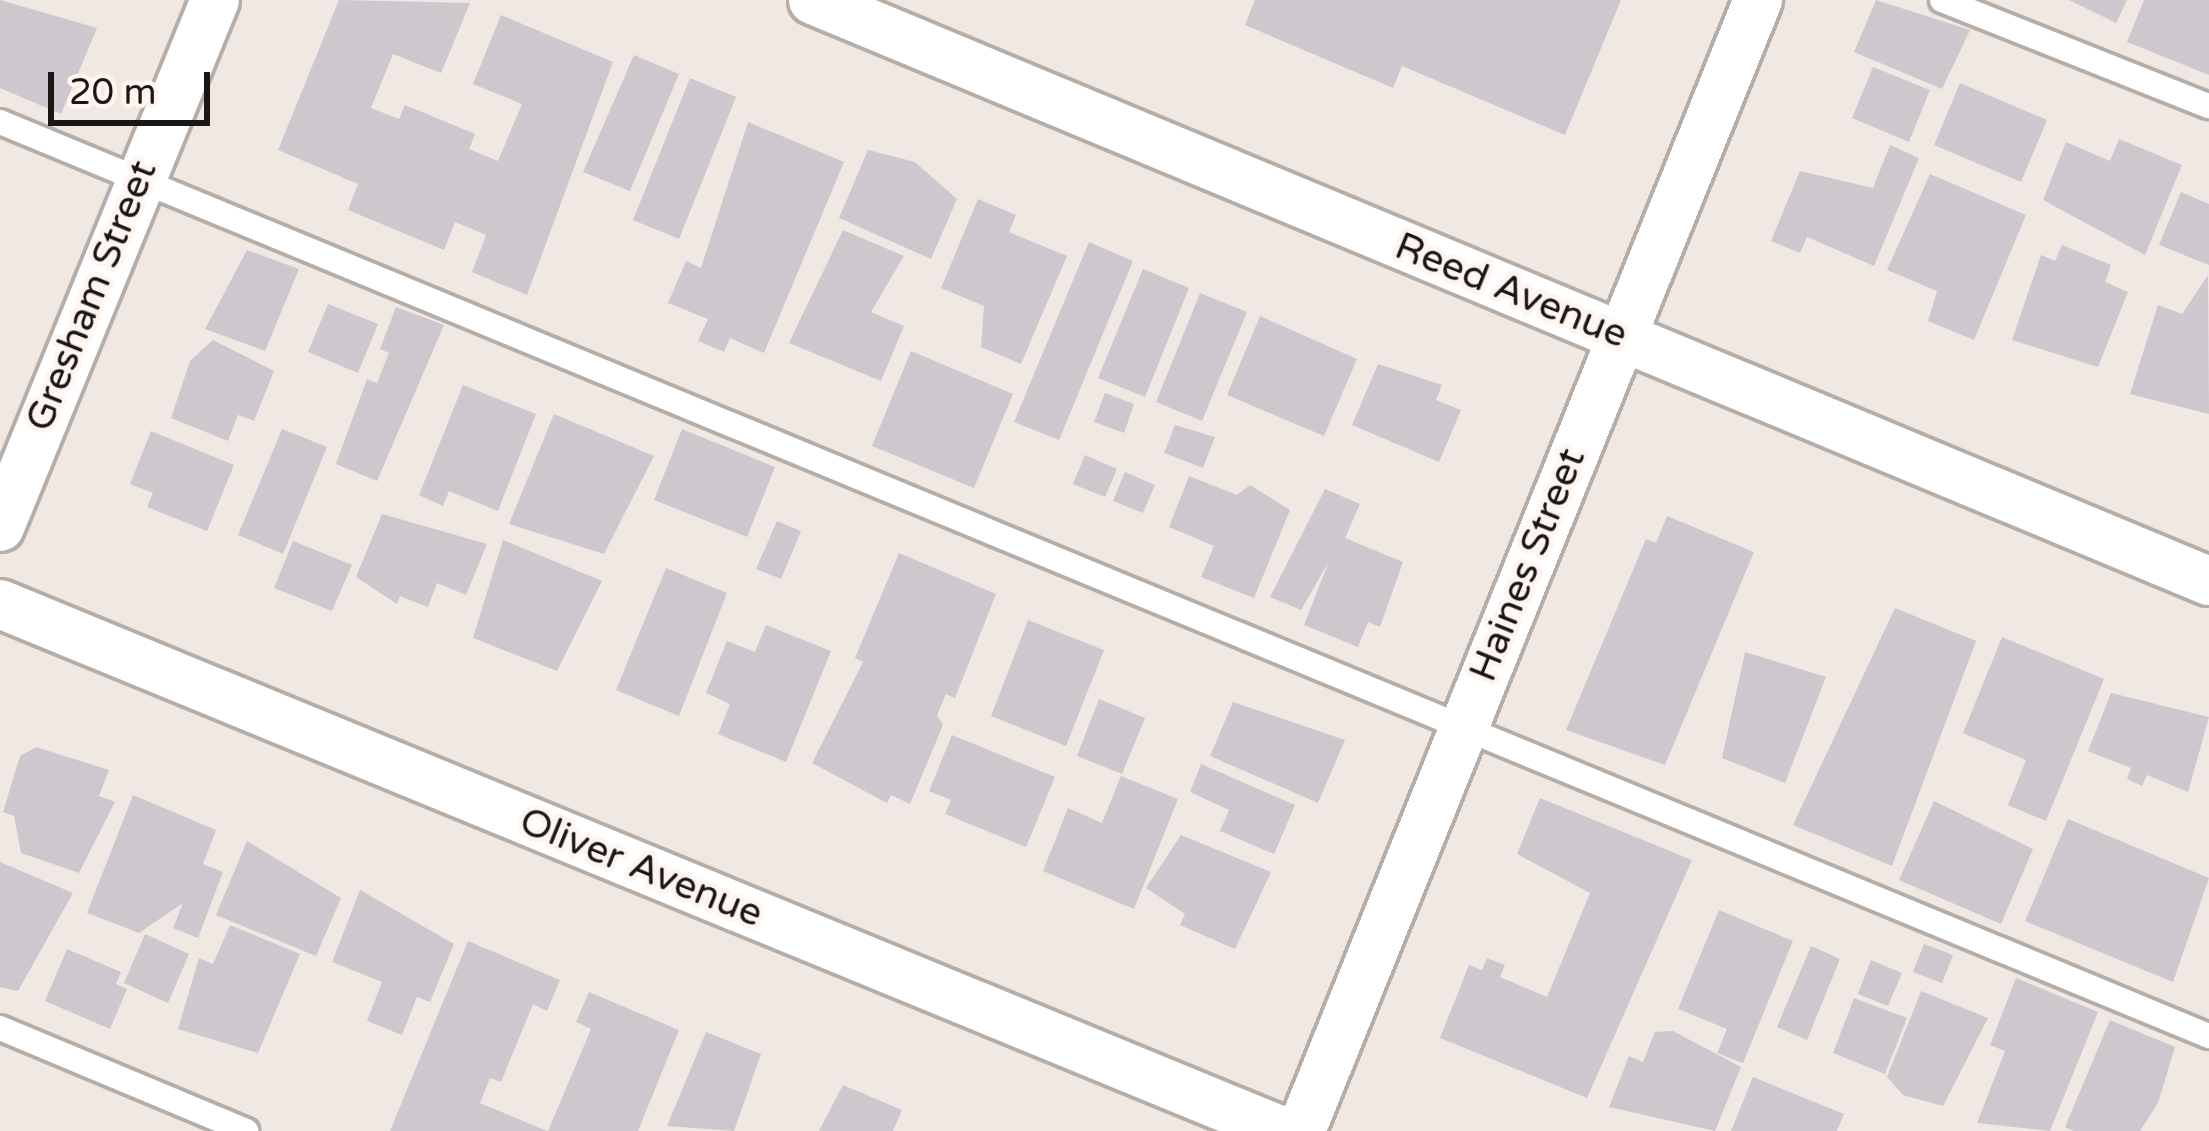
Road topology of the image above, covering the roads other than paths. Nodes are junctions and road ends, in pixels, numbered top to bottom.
1 (215, 0) edge
2 (813, 0) edge
3 (1758, 0) edge
4 (1942, 0) edge
5 (2209, 106) edge
6 (0, 122) edge
7 (140, 177) junction
8 (1621, 336) junction
9 (0, 527) edge
10 (2209, 580) edge
11 (0, 604) edge
12 (1463, 723) junction
13 (0, 1028) edge
14 (2209, 1036) edge
15 (246, 1131) edge
16 (1282, 1131) edge
17 (1301, 1131) edge

1 - 7 street, Gresham Street
2 - 8 street, Reed Avenue
3 - 8 street, Haines Street
4 - 5 lane
6 - 7 lane
7 - 9 street, Gresham Street
7 - 12 lane
8 - 10 street, Reed Avenue
8 - 12 street, Haines Street
11 - 16 street, Oliver Avenue
12 - 14 lane
12 - 17 street, Haines Street
13 - 15 lane

